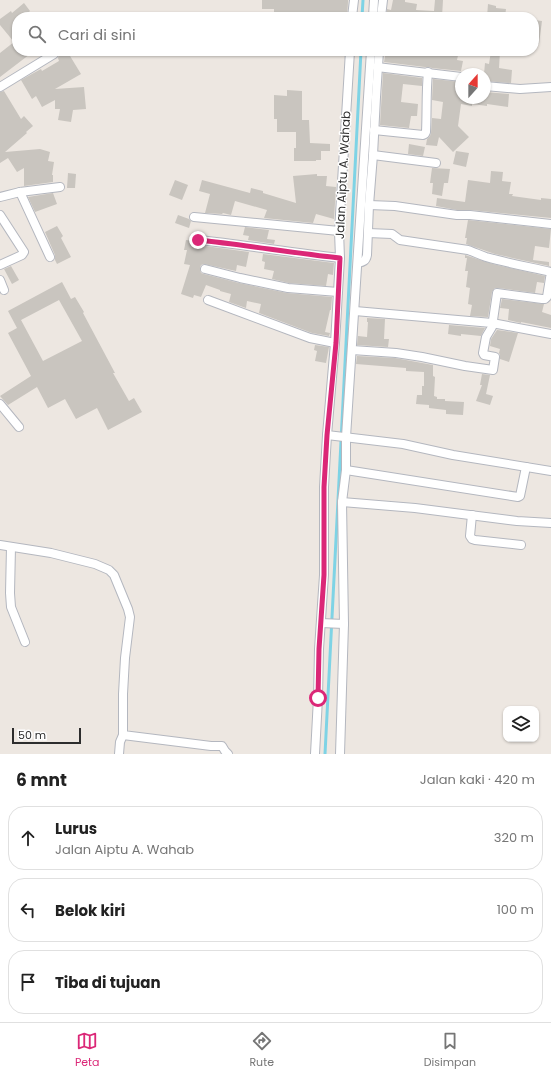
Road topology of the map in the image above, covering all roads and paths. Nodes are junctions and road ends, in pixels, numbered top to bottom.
1 (354, 0) edge
2 (374, 0) edge
3 (383, 0) edge
4 (353, 12) edge
5 (373, 12) edge
6 (382, 12) edge
7 (51, 56) edge
8 (350, 56) edge
9 (371, 56) edge
10 (378, 56) edge
11 (377, 67) junction
12 (428, 72) junction
13 (455, 76) edge
14 (0, 87) edge
15 (491, 87) edge
16 (551, 87) edge
17 (374, 130) junction
18 (373, 156) junction
19 (436, 163) dead end
20 (60, 187) dead end
21 (20, 192) junction
22 (0, 197) edge
23 (369, 205) junction
24 (0, 215) edge
25 (194, 217) dead end
26 (551, 224) edge
27 (339, 231) junction
28 (368, 233) junction
29 (198, 240) dead end
30 (50, 257) dead end
31 (340, 258) junction
32 (358, 263) junction
33 (0, 265) edge
34 (205, 269) dead end
35 (551, 271) edge
36 (0, 280) edge
37 (4, 290) dead end
38 (338, 292) junction
39 (208, 300) dead end
40 (355, 311) junction
41 (492, 323) junction
42 (551, 334) edge
43 (336, 343) junction
44 (352, 350) junction
45 (0, 404) edge
46 (19, 427) dead end
47 (328, 435) junction
48 (345, 437) junction
49 (526, 467) junction
50 (346, 470) junction
51 (551, 471) edge
52 (342, 502) junction
53 (472, 515) junction
54 (551, 523) edge
55 (0, 545) edge
56 (521, 545) dead end
57 (11, 547) junction
58 (322, 623) junction
59 (342, 624) junction
60 (25, 642) dead end
61 (123, 735) junction
62 (119, 754) edge
63 (228, 754) edge
64 (315, 754) edge
65 (340, 754) edge

1 - 4 street
2 - 5 street
3 - 6 street
7 - 14 street
8 - 27 street, Jalan Aiptu A. Wahab
9 - 32 street
10 - 11 street
11 - 12 street
11 - 17 street
12 - 13 street
12 - 17 street
15 - 16 street
17 - 18 street
18 - 19 street
18 - 23 street
20 - 21 street
21 - 22 street
21 - 30 street
23 - 26 street
23 - 28 street
24 - 33 street
25 - 27 street
27 - 31 street, Jalan Aiptu A. Wahab
28 - 32 street
28 - 35 street
29 - 31 street
31 - 38 street, Jalan Aiptu A. Wahab
32 - 40 street
34 - 38 street
35 - 41 street
36 - 37 street
38 - 43 street, Jalan Aiptu A. Wahab
39 - 43 street
40 - 41 street
40 - 44 street
41 - 42 street
41 - 44 street
43 - 47 street, Jalan Aiptu A. Wahab
44 - 48 street
45 - 46 street
47 - 48 street
47 - 58 street, Jalan Aiptu A. Wahab
48 - 49 street
48 - 50 street
49 - 50 street
49 - 51 street
50 - 52 street
52 - 53 street
52 - 59 street
53 - 54 street
53 - 56 street
55 - 57 street
57 - 60 street
57 - 61 street
58 - 59 street
58 - 64 street, Jalan Aiptu A. Wahab
59 - 65 street
61 - 62 street
61 - 63 street

